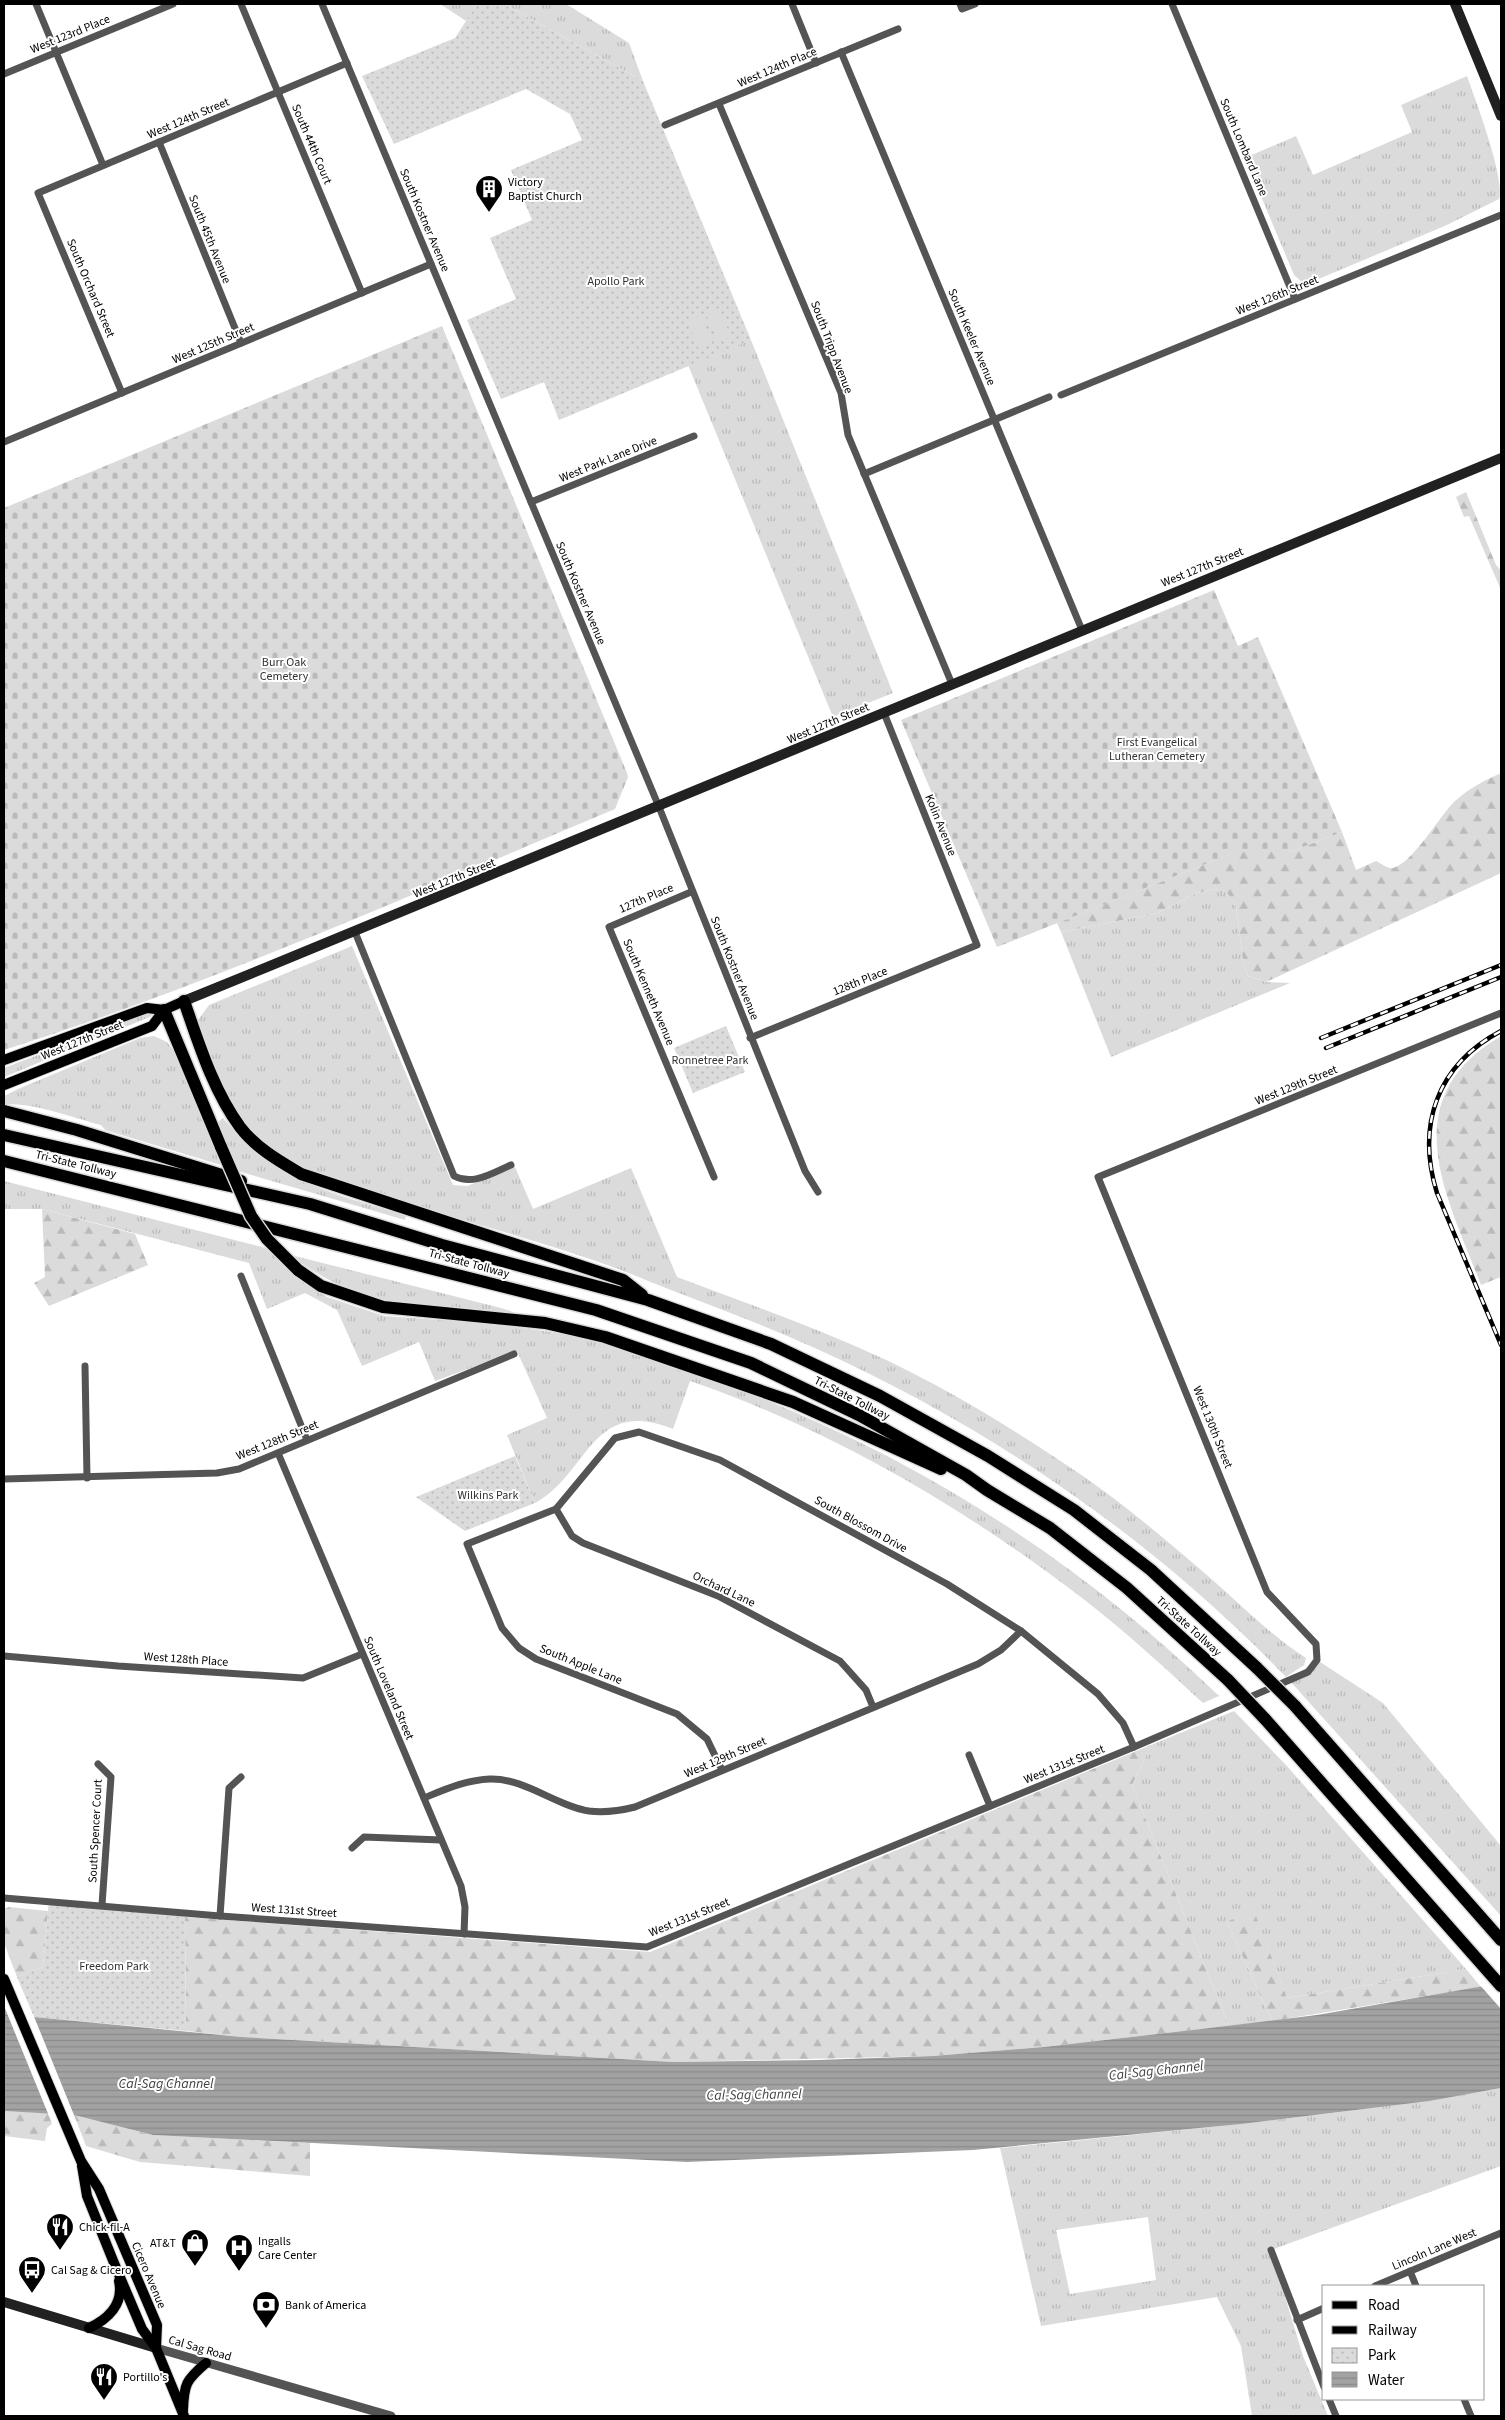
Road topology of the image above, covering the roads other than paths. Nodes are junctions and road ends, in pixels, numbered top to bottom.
1 (36, 4) edge
2 (173, 4) edge
3 (241, 4) edge
4 (322, 4) edge
5 (792, 4) edge
6 (975, 4) edge
7 (1172, 4) edge
8 (1455, 4) edge
9 (961, 6) edge
10 (898, 29) dead end
11 (56, 52) junction
12 (841, 52) junction
13 (347, 63) junction
14 (816, 63) junction
15 (4, 74) edge
16 (278, 92) junction
17 (719, 104) junction
18 (1501, 116) edge
19 (665, 124) dead end
20 (159, 142) junction
21 (104, 166) junction
22 (38, 193) joint
23 (1501, 214) edge
24 (431, 264) junction
25 (362, 293) junction
26 (1296, 299) junction
27 (241, 343) junction
28 (122, 392) junction
29 (1061, 395) dead end
30 (1049, 397) dead end
31 (994, 420) junction
32 (694, 436) dead end
33 (4, 442) edge
34 (1501, 458) edge
35 (864, 474) junction
36 (531, 502) junction
37 (1082, 630) junction
38 (952, 684) junction
39 (884, 713) junction
40 (659, 807) junction
41 (691, 892) junction
42 (609, 926) joint
43 (355, 932) junction
44 (978, 945) joint
45 (184, 1001) junction
46 (164, 1010) junction
47 (1501, 1013) edge
48 (750, 1038) junction
49 (4, 1060) edge
50 (4, 1085) edge
51 (4, 1111) edge
52 (4, 1135) edge
53 (4, 1161) edge
54 (511, 1164) dead end
55 (714, 1177) dead end
56 (1098, 1177) joint
57 (818, 1192) dead end
58 (310, 1204) junction
59 (241, 1276) dead end
60 (648, 1300) junction
61 (514, 1354) dead end
62 (85, 1366) dead end
63 (307, 1440) junction
64 (278, 1453) junction
65 (87, 1478) junction
66 (4, 1479) edge
67 (987, 1490) junction
68 (556, 1509) junction
69 (1021, 1631) junction
70 (362, 1654) junction
71 (4, 1656) edge
72 (1308, 1672) joint
73 (873, 1707) junction
74 (1134, 1747) junction
75 (969, 1755) dead end
76 (98, 1764) dead end
77 (722, 1770) junction
78 (241, 1777) dead end
79 (424, 1798) junction
80 (990, 1806) junction
81 (441, 1840) junction
82 (352, 1848) dead end
83 (4, 1898) edge
84 (102, 1905) junction
85 (220, 1916) junction
86 (464, 1934) junction
87 (1501, 1940) edge
88 (4, 1980) edge
89 (1501, 1986) edge
90 (81, 2161) junction
91 (1501, 2233) edge
92 (1271, 2250) dead end
93 (114, 2263) junction
94 (1410, 2271) junction
95 (1377, 2285) edge
96 (1416, 2285) edge
97 (4, 2302) edge
98 (1322, 2309) edge
99 (1297, 2320) junction
100 (89, 2328) junction
101 (156, 2348) junction
102 (206, 2363) junction
103 (1322, 2381) edge
104 (1329, 2400) edge
105 (1464, 2400) edge
106 (183, 2415) edge
107 (391, 2416) edge
108 (1336, 2416) edge
109 (1471, 2416) edge

1 - 11 street
2 - 11 street, West 123rd Place
3 - 16 street, South 44th Court
4 - 13 street, South Kostner Avenue
5 - 14 street
6 - 9 street
7 - 26 street, South Lombard Lane
8 - 18 main road
10 - 12 street, West 124th Place
11 - 15 street, West 123rd Place
11 - 21 street
12 - 14 street, West 124th Place
12 - 31 street, South Keeler Avenue
13 - 16 street, West 124th Street
13 - 24 street, South Kostner Avenue
14 - 17 street, West 124th Place
16 - 20 street, West 124th Street
16 - 25 street, South 44th Court
17 - 19 street, West 124th Place
17 - 35 street, South Tripp Avenue
20 - 21 street, West 124th Street
20 - 27 street, South 45th Avenue
21 - 22 street, West 124th Street
22 - 28 street, South Orchard Street
23 - 26 street, West 126th Street
24 - 25 street, West 125th Street
24 - 36 street, South Kostner Avenue
25 - 27 street, West 125th Street
26 - 29 street, West 126th Street
27 - 28 street, West 125th Street
28 - 33 street, West 125th Street
30 - 31 street
31 - 35 street
31 - 37 street, South Keeler Avenue
32 - 36 street, West Park Lane Drive
34 - 37 main road, West 127th Street
35 - 38 street, South Tripp Avenue
36 - 40 street, South Kostner Avenue
37 - 38 main road, West 127th Street
38 - 39 main road, West 127th Street
39 - 40 main road, West 127th Street
39 - 44 street, Kolin Avenue
40 - 41 street, South Kostner Avenue
40 - 43 main road, West 127th Street
41 - 42 street, 127th Place
41 - 48 street, South Kostner Avenue
42 - 55 street, South Kenneth Avenue
43 - 45 main road, West 127th Street
43 - 54 street
44 - 48 street, 128th Place
45 - 46 main road, West 127th Street
45 - 60 highway
46 - 49 main road, West 127th Street
46 - 50 main road, West 127th Street
46 - 67 highway, bridge
47 - 56 street, West 129th Street
48 - 57 street, South Kostner Avenue
51 - 58 highway
52 - 58 highway, Tri-State Tollway
53 - 67 highway, Tri-State Tollway
56 - 72 street, West 130th Street
58 - 60 highway, Tri-State Tollway
59 - 63 street
60 - 87 highway, Tri-State Tollway, bridge
61 - 63 street, West 128th Street
62 - 65 street
63 - 64 street, West 128th Street
64 - 65 street, West 128th Street
64 - 70 street, South Loveland Street
65 - 66 street, West 128th Street
67 - 89 highway, Tri-State Tollway, bridge
68 - 69 street, South Blossom Drive
68 - 73 street, Orchard Lane
68 - 77 street, South Apple Lane
69 - 73 street, West 129th Street
69 - 74 street, South Blossom Drive
70 - 71 street, West 128th Place
70 - 79 street, South Loveland Street
72 - 74 street, West 131st Street
73 - 77 street, West 129th Street
74 - 80 street, West 131st Street
75 - 80 street
76 - 84 street, South Spencer Court
77 - 79 street, West 129th Street
78 - 85 street
79 - 81 street, South Loveland Street
80 - 86 street, West 131st Street
81 - 82 street
81 - 86 street, South Loveland Street
83 - 84 street, West 131st Street
84 - 85 street, West 131st Street
85 - 86 street, West 131st Street
88 - 90 main road, Cicero Avenue
90 - 93 main road, Cicero Avenue
90 - 101 main road, Cicero Avenue
91 - 94 street, Lincoln Lane West
92 - 99 street
93 - 100 main road
93 - 101 main road, Cicero Avenue
94 - 95 street, Lincoln Lane West
94 - 96 street
97 - 100 main road, Cal Sag Road
98 - 99 street
99 - 103 street
100 - 101 main road, Cal Sag Road
101 - 102 street, Cal Sag Road
101 - 106 main road, Cicero Avenue
102 - 106 main road
102 - 107 street, Cal Sag Road
104 - 108 street
105 - 109 street

